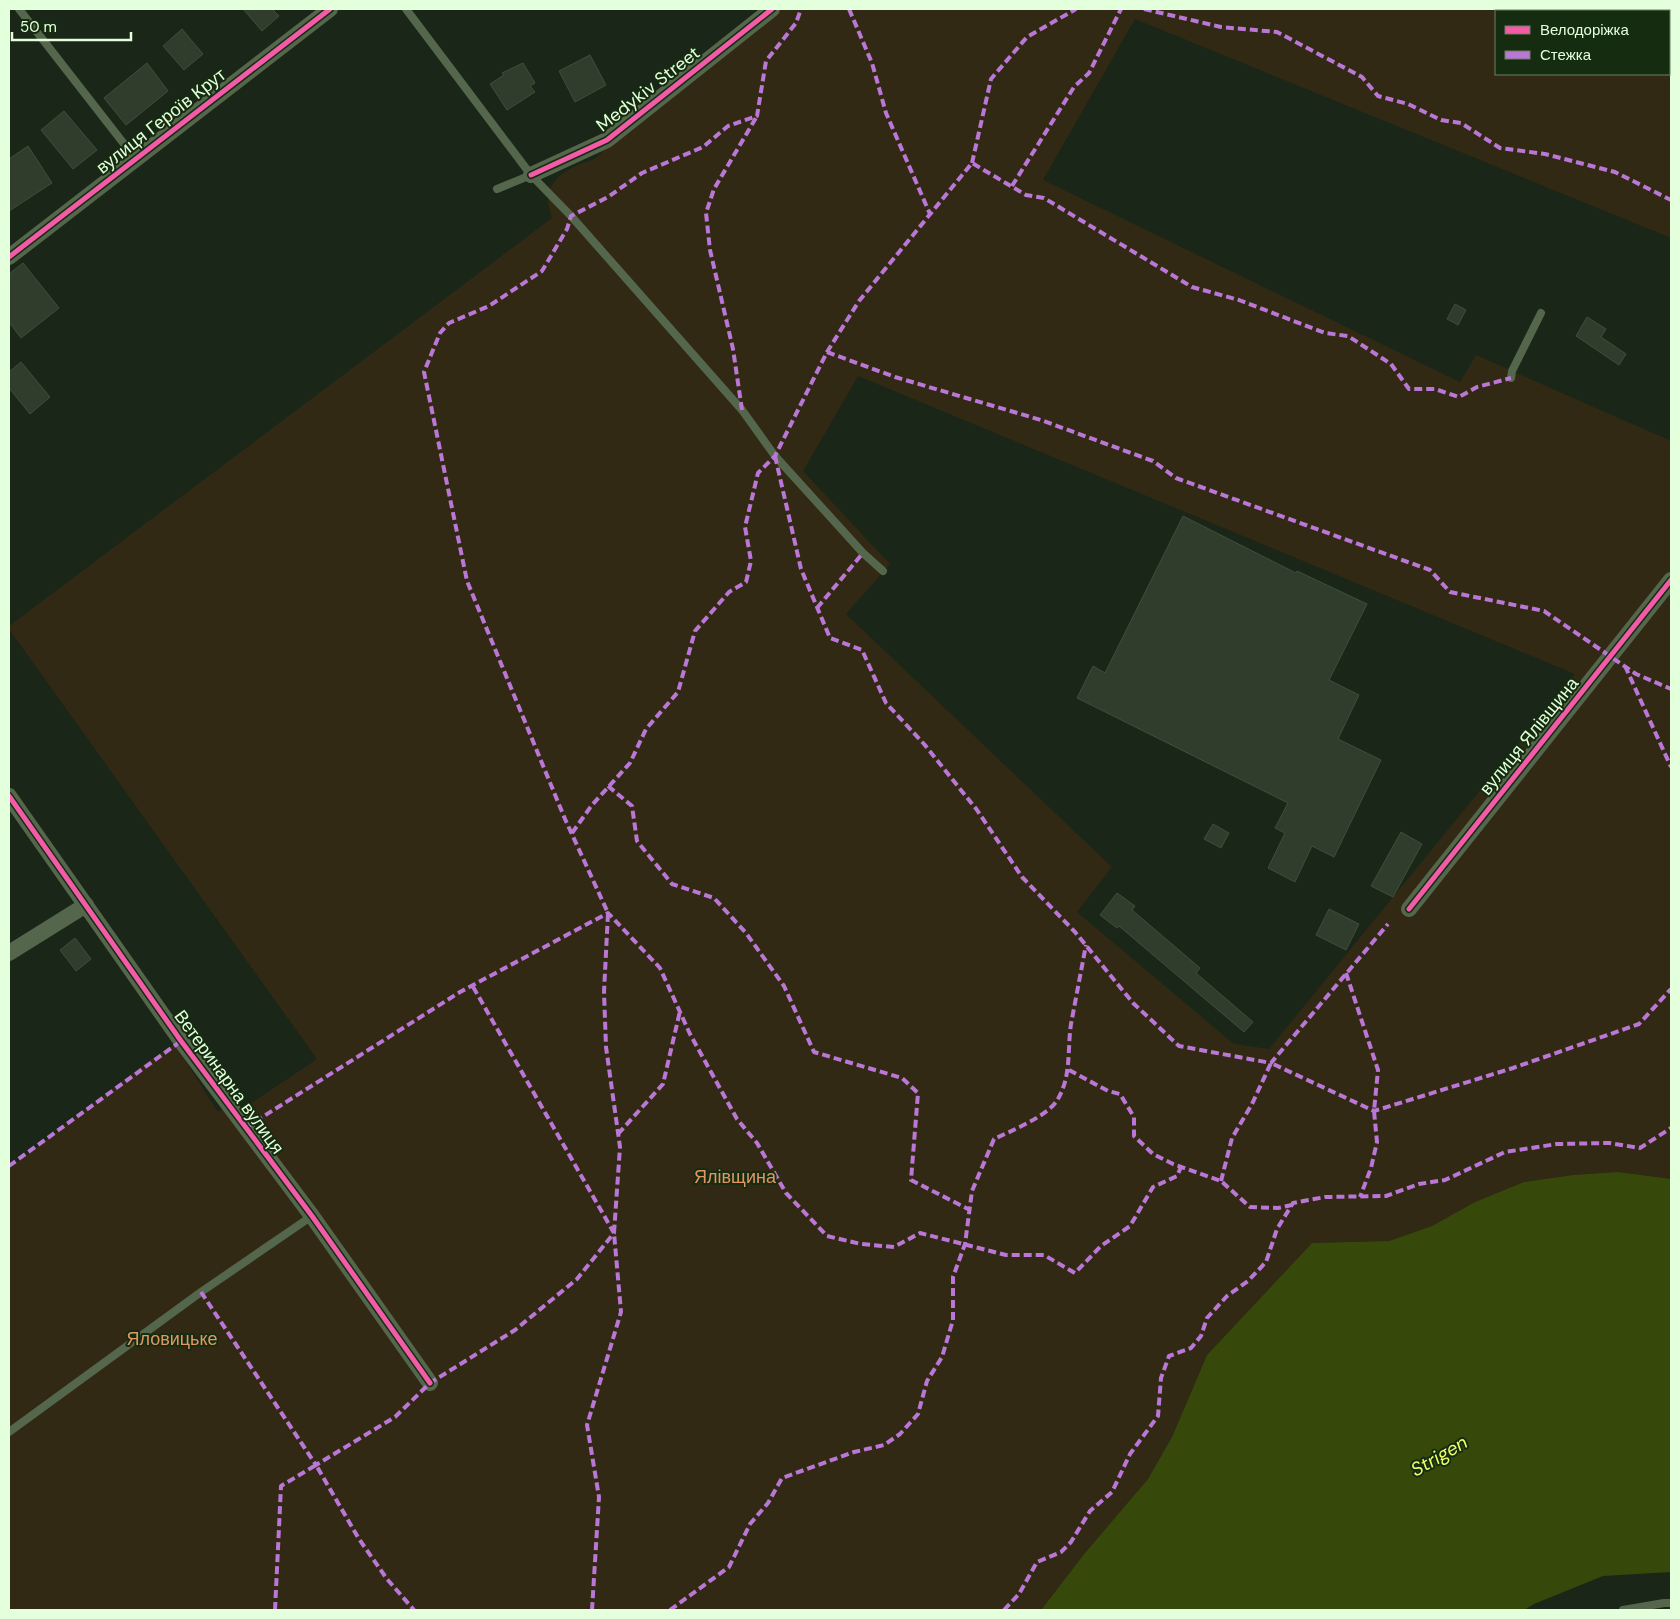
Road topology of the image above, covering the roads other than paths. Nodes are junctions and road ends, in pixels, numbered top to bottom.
1 (19, 9) edge
2 (330, 9) edge
3 (406, 9) edge
4 (772, 9) edge
5 (135, 158) junction
6 (531, 175) junction
7 (497, 189) dead end
8 (9, 256) edge
9 (1541, 313) dead end
10 (1511, 378) dead end
11 (883, 571) dead end
12 (1671, 580) edge
13 (9, 796) edge
14 (86, 905) junction
15 (1409, 909) dead end
16 (9, 952) edge
17 (312, 1216) junction
18 (430, 1383) dead end
19 (9, 1432) edge
20 (1671, 1604) edge
21 (1623, 1610) edge

1 - 5 lane
2 - 5 street, вулиця Героїв Крут
3 - 6 lane
4 - 6 street, Medykiv Street
5 - 8 street, вулиця Героїв Крут
6 - 7 lane
6 - 11 lane
9 - 10 lane
12 - 15 street, вулиця Ялівщина
13 - 14 street, Ветеринарна вулиця
14 - 16 street
14 - 17 street, Ветеринарна вулиця
17 - 18 street, Ветеринарна вулиця
17 - 19 lane
20 - 21 lane

